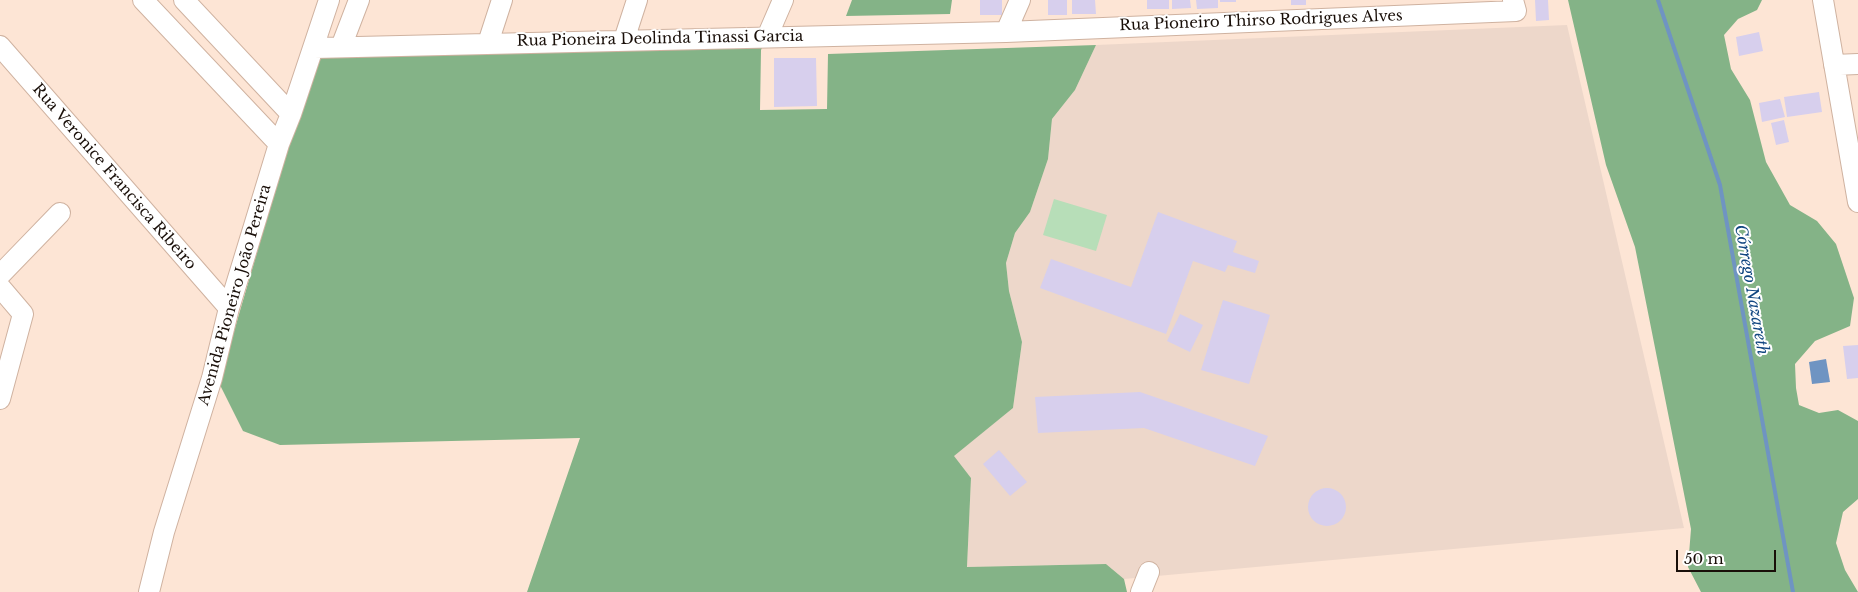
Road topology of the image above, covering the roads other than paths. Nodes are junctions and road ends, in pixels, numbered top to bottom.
1 (143, 0) edge
2 (184, 0) edge
3 (329, 0) edge
4 (359, 0) edge
5 (502, 0) edge
6 (637, 0) edge
7 (783, 0) edge
8 (1020, 0) edge
9 (1823, 0) edge
10 (1514, 6) edge
11 (1006, 32) junction
12 (766, 37) junction
13 (624, 40) junction
14 (488, 44) junction
15 (0, 46) edge
16 (341, 47) junction
17 (314, 48) junction
18 (1858, 64) edge
19 (1834, 65) junction
20 (291, 114) junction
21 (279, 144) junction
22 (1858, 202) edge
23 (60, 213) dead end
24 (0, 276) edge
25 (0, 287) edge
26 (229, 308) junction
27 (0, 399) edge
28 (1148, 572) dead end
29 (149, 592) edge
30 (1141, 592) edge

1 - 21 street
2 - 20 street
3 - 17 street, Avenida Pioneiro João Pereira
4 - 16 street
5 - 14 street
6 - 13 street
7 - 12 street
8 - 11 street
9 - 19 street
10 - 11 street, Rua Pioneiro Thirso Rodrigues Alves
11 - 12 street, Rua Pioneira Deolinda Tinassi Garcia
12 - 13 street, Rua Pioneira Deolinda Tinassi Garcia
13 - 14 street, Rua Pioneira Deolinda Tinassi Garcia
14 - 16 street, Rua Pioneira Deolinda Tinassi Garcia
15 - 26 street, Rua Veronice Francisca Ribeiro
16 - 17 street, Rua Pioneira Deolinda Tinassi Garcia
17 - 20 street, Avenida Pioneiro João Pereira
18 - 19 street
19 - 22 street
20 - 21 street, Avenida Pioneiro João Pereira
21 - 26 street, Avenida Pioneiro João Pereira
23 - 24 street
25 - 27 street
26 - 29 street, Avenida Pioneiro João Pereira
28 - 30 street

